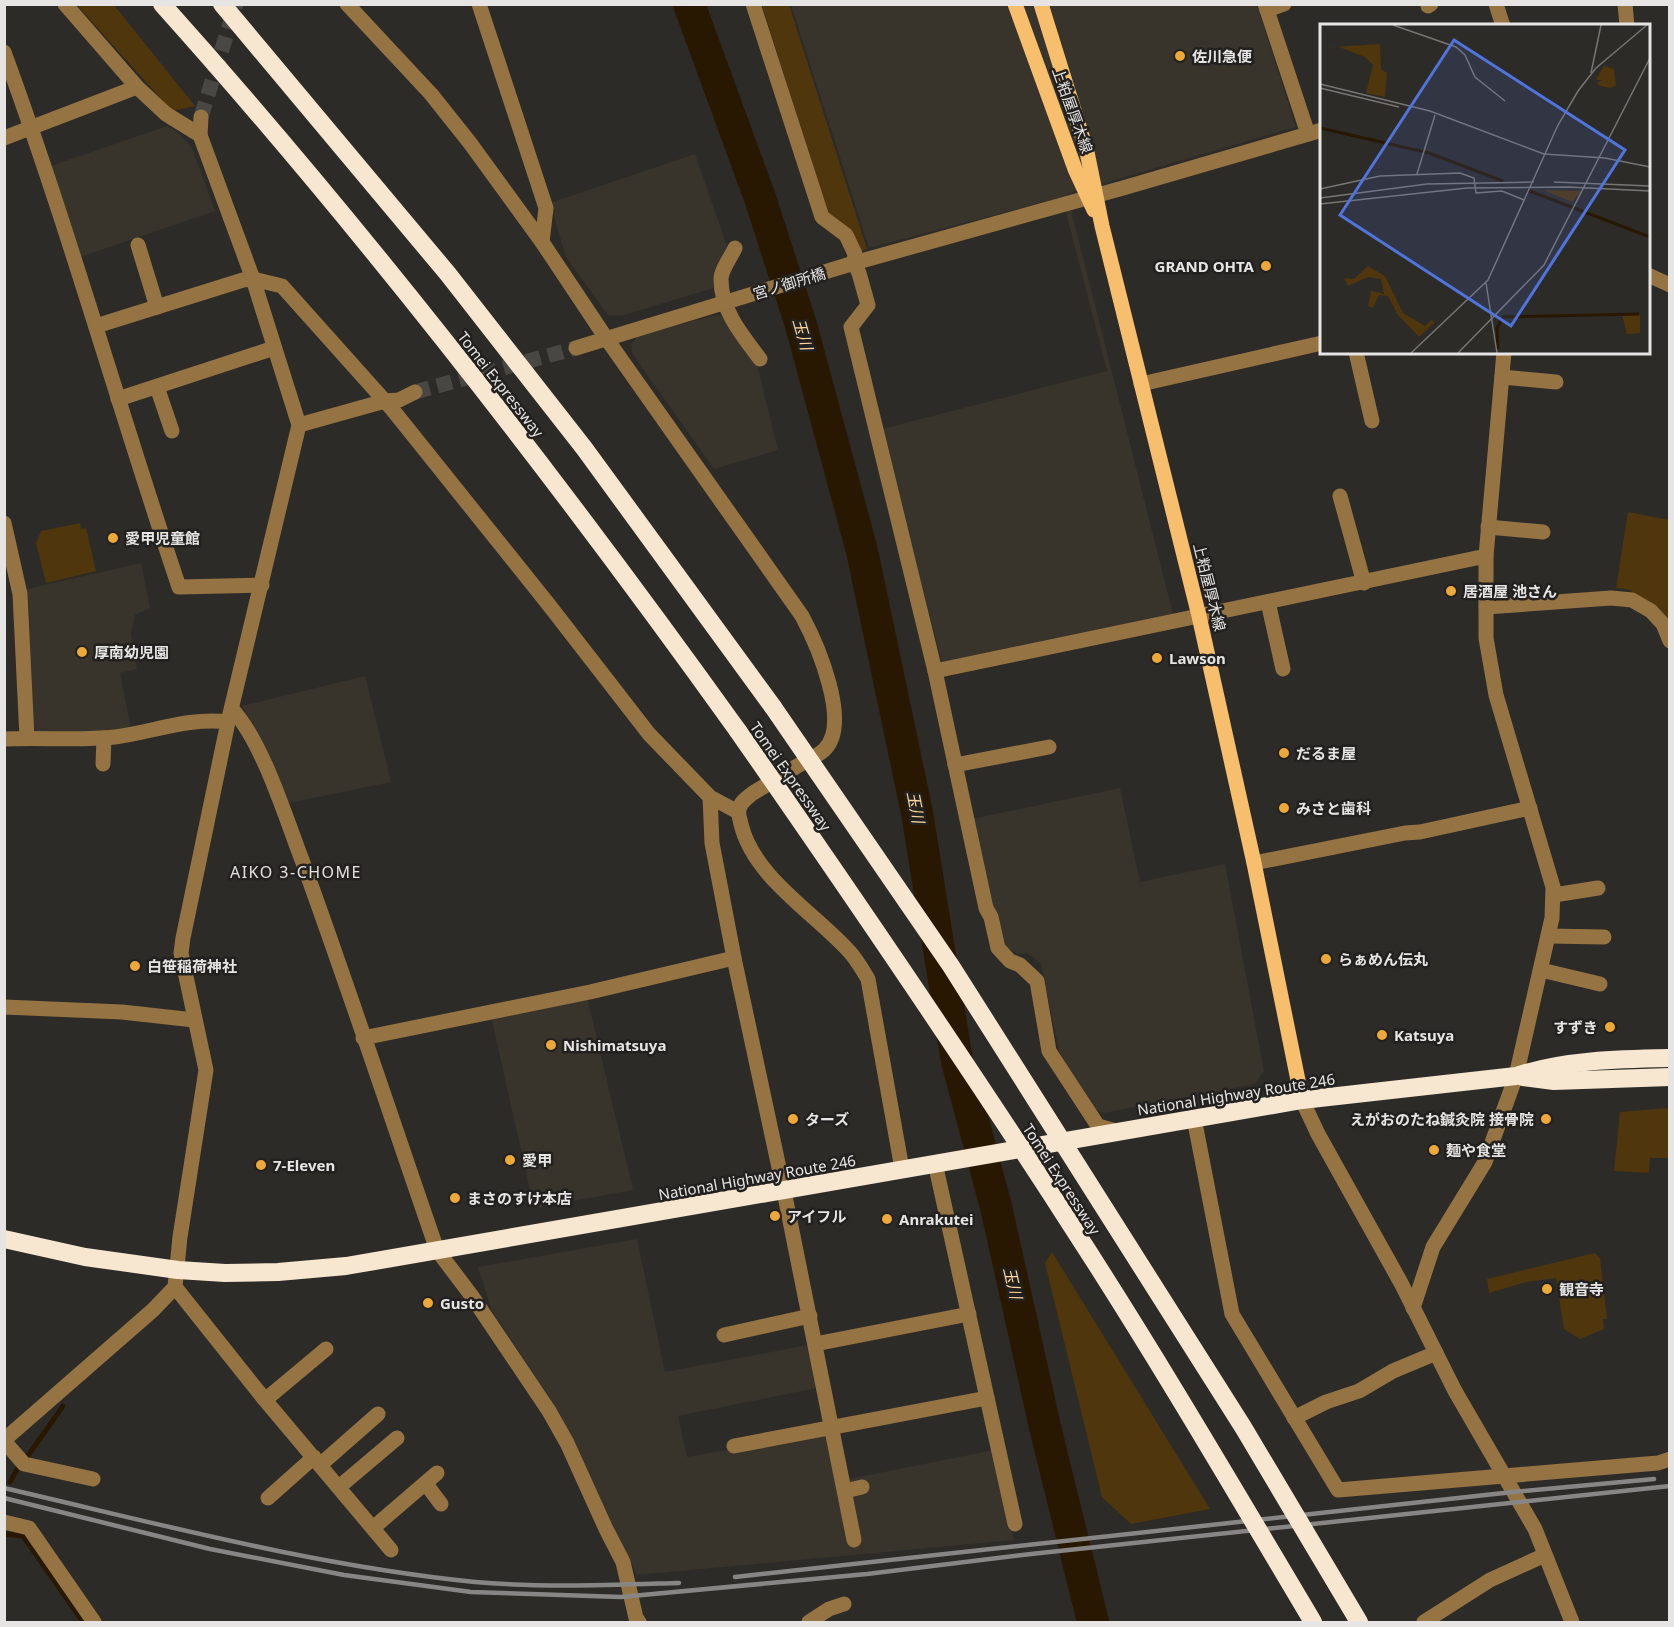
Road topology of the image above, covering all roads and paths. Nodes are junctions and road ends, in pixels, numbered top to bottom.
1 (65, 4) edge
2 (162, 4) edge
3 (222, 4) edge
4 (346, 4) edge
5 (479, 4) edge
6 (753, 4) edge
7 (1015, 4) edge
8 (1041, 4) edge
9 (1284, 4) edge
10 (1496, 4) edge
11 (1625, 4) edge
12 (1266, 7) edge
13 (1502, 24) edge
14 (1627, 24) edge
15 (4, 52) edge
16 (137, 87) junction
17 (201, 117) tunnel mouth
18 (32, 129) junction
19 (1315, 132) edge
20 (200, 135) junction
21 (4, 138) edge
22 (1092, 197) junction
23 (542, 242) junction
24 (138, 244) dead end
25 (735, 248) dead end
26 (850, 264) junction
27 (1650, 276) edge
28 (253, 279) junction
29 (1670, 285) edge
30 (729, 302) junction
31 (157, 307) junction
32 (96, 326) junction
33 (606, 338) junction
34 (1320, 343) edge
35 (274, 348) junction
36 (576, 348) tunnel mouth
37 (1356, 354) edge
38 (1504, 354) edge
39 (760, 359) dead end
40 (1502, 377) junction
41 (1556, 382) dead end
42 (1142, 384) junction
43 (157, 387) junction
44 (415, 392) tunnel mouth
45 (118, 399) junction
46 (385, 401) junction
47 (1372, 421) dead end
48 (299, 425) junction
49 (172, 431) dead end
50 (1341, 496) dead end
51 (4, 523) edge
52 (1488, 527) junction
53 (1543, 532) dead end
54 (1486, 556) junction
55 (9, 564) edge
56 (1364, 583) junction
57 (262, 585) junction
58 (1268, 602) junction
59 (1486, 607) junction
60 (1199, 616) junction
61 (1670, 640) edge
62 (1283, 669) dead end
63 (935, 670) junction
64 (230, 716) junction
65 (27, 738) junction
66 (104, 738) junction
67 (4, 739) edge
68 (1049, 747) dead end
69 (103, 764) dead end
70 (955, 765) junction
71 (710, 797) junction
72 (1530, 808) junction
73 (738, 812) junction
74 (1254, 863) junction
75 (1598, 888) dead end
76 (1554, 895) junction
77 (1548, 936) junction
78 (1604, 937) dead end
79 (734, 958) junction
80 (1541, 970) junction
81 (1600, 984) dead end
82 (4, 1007) edge
83 (194, 1020) junction
84 (363, 1038) junction
85 (1670, 1058) edge
86 (1516, 1076) junction
87 (1670, 1077) edge
88 (1302, 1100) junction
89 (1194, 1118) junction
90 (1116, 1131) junction
91 (940, 1162) junction
92 (902, 1169) junction
93 (784, 1191) junction
94 (4, 1239) edge
95 (437, 1250) junction
96 (176, 1278) junction
97 (1413, 1308) junction
98 (969, 1314) junction
99 (810, 1316) junction
100 (724, 1335) dead end
101 (815, 1344) junction
102 (326, 1350) dead end
103 (1436, 1353) junction
104 (987, 1398) junction
105 (265, 1400) junction
106 (378, 1414) dead end
107 (1294, 1418) junction
108 (832, 1429) junction
109 (397, 1438) dead end
110 (4, 1441) edge
111 (743, 1442) dead end
112 (1670, 1459) edge
113 (317, 1461) junction
114 (437, 1473) dead end
115 (1505, 1476) junction
116 (93, 1479) dead end
117 (426, 1484) junction
118 (339, 1487) junction
119 (861, 1487) dead end
120 (845, 1491) junction
121 (277, 1495) dead end
122 (441, 1504) dead end
123 (4, 1522) edge
124 (1015, 1524) dead end
125 (373, 1528) junction
126 (854, 1540) dead end
127 (391, 1550) dead end
128 (1545, 1555) junction
129 (844, 1604) dead end
130 (94, 1623) edge
131 (639, 1623) edge
132 (808, 1623) edge
133 (1314, 1623) edge
134 (1359, 1623) edge
135 (1424, 1623) edge
136 (1572, 1623) edge

1 - 16 street
2 - 133 highway, Tomei Expressway, bridge
3 - 134 highway, Tomei Expressway, bridge
4 - 23 street
5 - 23 street
6 - 26 street
7 - 22 main road, 上粕屋厚木線
8 - 22 main road, 上粕屋厚木線
9 - 12 street
10 - 13 street
11 - 14 street
12 - 19 street
15 - 18 street
16 - 18 street
16 - 20 street
17 - 20 street
18 - 21 street
18 - 32 street
19 - 22 street, 宮ノ御所橋
20 - 28 street
22 - 26 street, 宮ノ御所橋
22 - 42 main road, 上粕屋厚木線
23 - 33 street
24 - 31 street
25 - 30 street
26 - 30 street, 宮ノ御所橋
26 - 63 street
27 - 29 street
28 - 31 street
28 - 35 street
28 - 46 street
30 - 33 street, 宮ノ御所橋
30 - 39 street
31 - 32 street
32 - 45 street
33 - 36 street, 宮ノ御所橋
33 - 73 street
34 - 42 street
35 - 43 street
35 - 48 street
37 - 47 street
38 - 40 street
40 - 41 street
40 - 52 street
42 - 60 main road, 上粕屋厚木線
43 - 45 street
43 - 49 street
44 - 46 street
45 - 57 street
46 - 48 street
46 - 71 street
48 - 57 street
50 - 56 street
51 - 55 street
52 - 53 street
52 - 54 street
54 - 56 street
54 - 59 street
55 - 65 street
56 - 58 street
57 - 64 street
58 - 60 street
58 - 62 street
59 - 61 street
59 - 72 street
60 - 63 street
60 - 74 main road, 上粕屋厚木線
63 - 70 street
64 - 66 street
64 - 83 street
64 - 84 street
65 - 66 street
65 - 67 street
66 - 69 street
68 - 70 street
70 - 90 street
71 - 73 street
71 - 79 street
72 - 74 street
72 - 76 street
73 - 92 street
74 - 88 main road, 上粕屋厚木線
75 - 76 street
76 - 77 street
77 - 78 street
77 - 80 street
79 - 84 street
79 - 93 street
80 - 81 street
80 - 86 street
82 - 83 street
83 - 96 street
84 - 95 street
85 - 86 highway, National Highway Route 246
86 - 87 highway, National Highway Route 246
86 - 88 highway, National Highway Route 246
86 - 97 street
88 - 89 highway, National Highway Route 246
88 - 97 street
89 - 90 highway, National Highway Route 246
89 - 107 street
90 - 91 highway, National Highway Route 246
91 - 92 highway, National Highway Route 246
91 - 98 street
92 - 93 highway, National Highway Route 246
93 - 95 highway, National Highway Route 246
93 - 99 street
94 - 96 highway, National Highway Route 246
95 - 96 highway, National Highway Route 246
95 - 131 street
96 - 105 street
96 - 110 street
97 - 103 street
98 - 101 street
98 - 104 street
99 - 100 street
99 - 101 street
101 - 108 street
102 - 105 street
103 - 107 street
103 - 115 street
104 - 108 street
104 - 124 street
105 - 113 street
106 - 113 street
107 - 115 street
108 - 111 street
108 - 120 street
109 - 118 street
110 - 116 street
112 - 115 street
113 - 118 street
113 - 121 street
114 - 117 street
115 - 128 street
117 - 122 street
117 - 125 street
118 - 125 street
119 - 120 street
120 - 126 street
123 - 130 street
125 - 127 street
128 - 135 street
128 - 136 street
129 - 132 street

